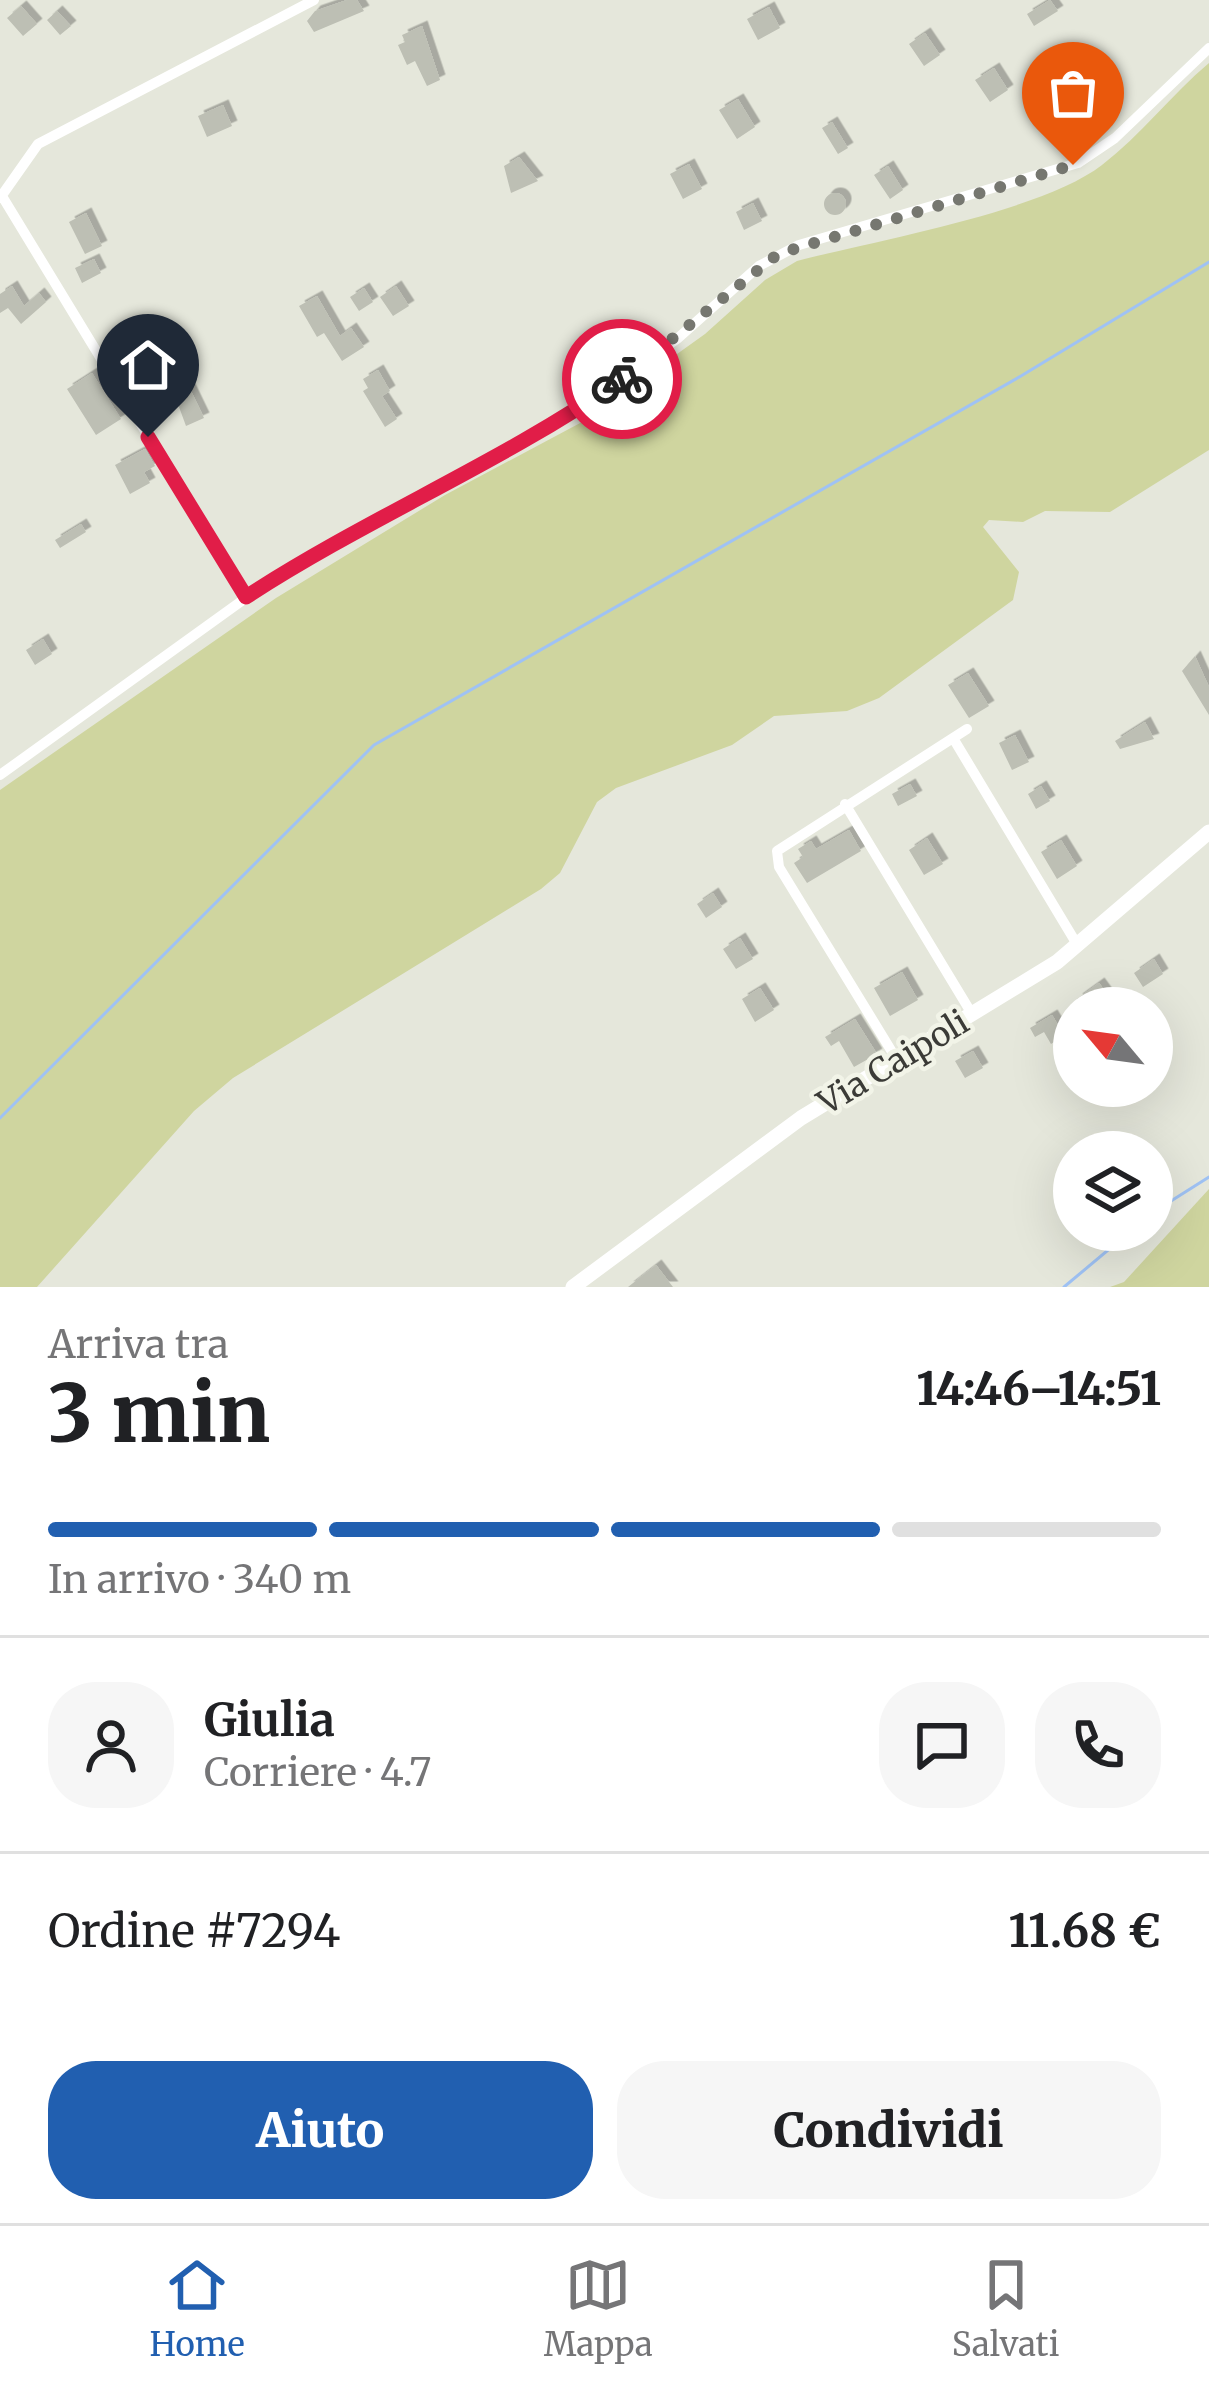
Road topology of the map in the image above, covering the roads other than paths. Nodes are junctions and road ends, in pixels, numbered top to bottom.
1 (314, 0) edge
2 (1209, 49) edge
3 (1, 197) edge
4 (246, 597) junction
5 (968, 729) dead end
6 (953, 738) junction
7 (0, 775) edge
8 (845, 804) junction
9 (1209, 832) edge
10 (1078, 946) junction
11 (972, 1014) junction
12 (897, 1060) junction
13 (573, 1287) edge

1 - 3 street
2 - 4 street
3 - 4 street
4 - 7 street
5 - 6 street
6 - 8 street
6 - 10 street
8 - 11 street
8 - 12 street
9 - 10 street, Via Caipoli
10 - 11 street, Via Caipoli
11 - 12 street, Via Caipoli
12 - 13 street, Via Caipoli

